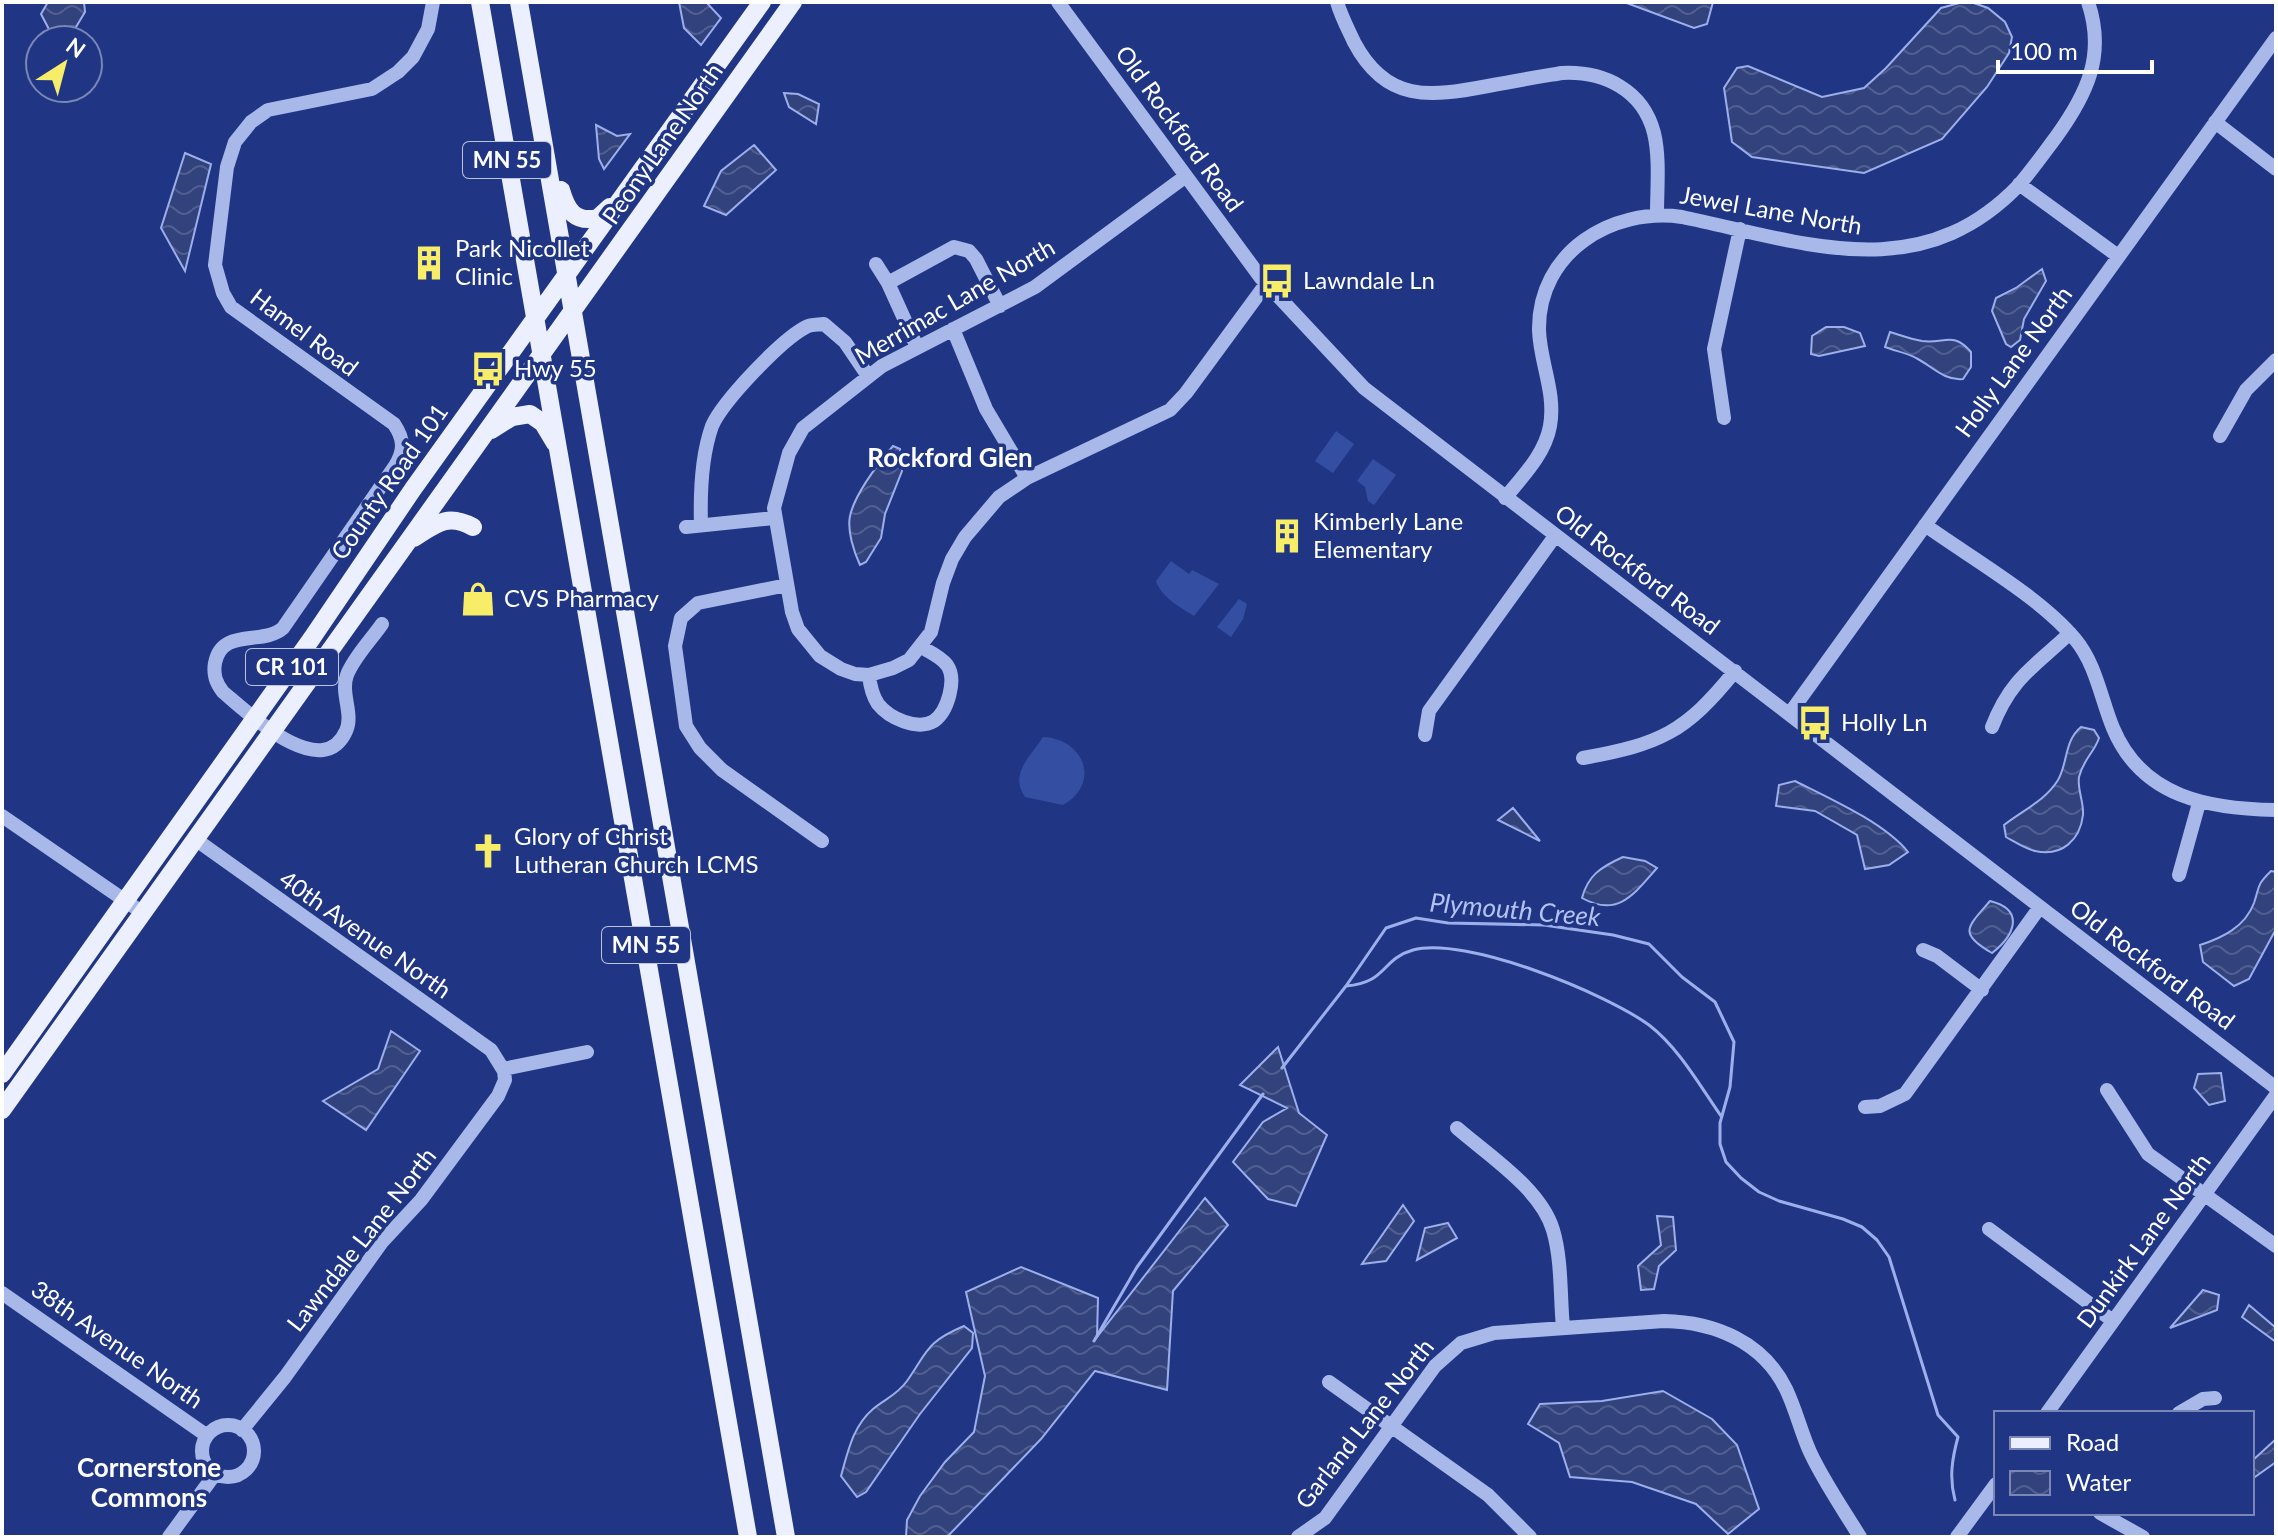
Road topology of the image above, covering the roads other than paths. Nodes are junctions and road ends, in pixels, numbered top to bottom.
1 (433, 2) edge
2 (480, 2) edge
3 (519, 2) edge
4 (762, 2) edge
5 (793, 2) edge
6 (1058, 2) edge
7 (1337, 2) edge
8 (2088, 2) edge
9 (2276, 38) edge
10 (532, 74) junction
11 (677, 120) junction
12 (2215, 122) junction
13 (2276, 169) edge
14 (1186, 176) junction
15 (2019, 184) junction
16 (1657, 214) junction
17 (1740, 229) junction
18 (2118, 256) junction
19 (876, 264) dead end
20 (566, 276) junction
21 (888, 283) junction
22 (1266, 284) junction
23 (1000, 306) junction
24 (573, 313) junction
25 (536, 317) junction
26 (953, 329) junction
27 (917, 347) junction
28 (543, 353) junction
29 (2276, 360) edge
30 (868, 376) junction
31 (352, 396) joint
32 (1724, 418) dead end
33 (482, 436) junction
34 (2220, 436) dead end
35 (560, 453) junction
36 (1027, 478) junction
37 (1505, 498) junction
38 (774, 518) junction
39 (1925, 525) junction
40 (473, 527) dead end
41 (1555, 536) junction
42 (408, 541) junction
43 (787, 585) junction
44 (382, 624) dead end
45 (2070, 633) junction
46 (921, 647) junction
47 (1735, 671) junction
48 (869, 675) junction
49 (1790, 713) junction
50 (256, 718) junction
51 (1992, 727) dead end
52 (273, 730) junction
53 (1425, 735) dead end
54 (1583, 758) dead end
55 (2199, 803) junction
56 (2276, 810) edge
57 (2, 816) edge
58 (195, 839) junction
59 (822, 841) dead end
60 (2179, 875) dead end
61 (125, 901) junction
62 (2040, 907) junction
63 (143, 913) junction
64 (1923, 950) dead end
65 (1982, 990) junction
66 (587, 1052) dead end
67 (503, 1070) junction
68 (2, 1074) edge
69 (2276, 1088) edge
70 (2107, 1090) dead end
71 (2276, 1095) edge
72 (1865, 1107) dead end
73 (2, 1110) edge
74 (1457, 1128) dead end
75 (2204, 1196) junction
76 (1989, 1229) dead end
77 (2276, 1246) edge
78 (2, 1293) edge
79 (2113, 1321) junction
80 (1563, 1328) junction
81 (1329, 1382) dead end
82 (2215, 1398) dead end
83 (2048, 1411) edge
84 (2182, 1411) edge
85 (1391, 1426) junction
86 (242, 1430) junction
87 (206, 1435) junction
88 (215, 1474) junction
89 (1994, 1487) edge
90 (2106, 1515) edge
91 (1858, 1536) edge
92 (169, 1537) edge
93 (748, 1537) edge
94 (786, 1537) edge
95 (1298, 1537) edge
96 (1530, 1537) edge
97 (1957, 1537) edge
98 (2143, 1537) edge

1 - 31 street, Hamel Road
2 - 25 main road, MN 55
3 - 10 main road, MN 55
4 - 11 main road, Peony Lane North
5 - 24 main road, Peony Lane North
6 - 14 street, Old Rockford Road
7 - 16 street
8 - 15 street, Jewel Lane North
9 - 12 street, Holly Lane North
10 - 11 main road
10 - 20 main road, MN 55
11 - 20 main road, Peony Lane North
12 - 13 street
12 - 18 street, Holly Lane North
14 - 22 street, Old Rockford Road
14 - 23 street, Merrimac Lane North
15 - 17 street, Jewel Lane North
15 - 18 street
16 - 17 street, Jewel Lane North
16 - 37 street, Jewel Lane North
17 - 32 street
18 - 39 street, Holly Lane North
19 - 21 street
20 - 24 main road, MN 55
20 - 25 main road, County Road 101 / CR 101
21 - 23 street
21 - 27 street
22 - 36 street
22 - 37 street, Old Rockford Road
23 - 26 street, Merrimac Lane North
24 - 28 main road, County Road 101 / CR 101
24 - 94 main road, MN 55
25 - 28 main road, MN 55
25 - 50 main road, County Road 101 / CR 101
26 - 27 street, Merrimac Lane North
26 - 36 street
27 - 30 street, Merrimac Lane North
28 - 33 main road, County Road 101 / CR 101
28 - 35 main road, MN 55
29 - 34 street
30 - 38 street, Merrimac Lane North
30 - 38 street
31 - 50 street, County Road 101
33 - 35 main road
33 - 42 main road, County Road 101 / CR 101
35 - 93 main road, MN 55
36 - 46 street
37 - 41 street, Old Rockford Road
38 - 43 street, Merrimac Lane North
39 - 45 street
39 - 49 street, Holly Lane North
40 - 42 main road
41 - 47 street, Old Rockford Road
41 - 53 street
42 - 52 main road, County Road 101 / CR 101
43 - 48 street
43 - 59 street
44 - 52 street, County Road 101
45 - 51 street
45 - 55 street
46 - 48 street
46 - 48 street
47 - 49 street, Old Rockford Road
47 - 54 street
49 - 62 street, Old Rockford Road
50 - 52 street, County Road 101
50 - 61 main road, County Road 101 / CR 101
52 - 58 main road, County Road 101 / CR 101
55 - 56 street
55 - 60 street
57 - 61 street
58 - 63 main road, County Road 101 / CR 101
58 - 67 street, 40th Avenue North
61 - 63 street
61 - 68 main road, County Road 101 / CR 101
62 - 65 street
62 - 69 street, Old Rockford Road
63 - 73 main road, County Road 101 / CR 101
64 - 65 street
65 - 72 street
66 - 67 street
67 - 86 street, Lawndale Lane North
70 - 75 street
71 - 75 street, Dunkirk Lane North
74 - 80 street
75 - 77 street
75 - 79 street, Dunkirk Lane North
76 - 79 street
78 - 87 street, 38th Avenue North
79 - 83 street, Dunkirk Lane North
80 - 85 street, Garland Lane North
80 - 91 street, Garland Lane North
81 - 85 street
82 - 84 street
85 - 95 street, Garland Lane North
85 - 96 street
86 - 87 street
86 - 88 street
87 - 88 street
88 - 92 street
89 - 97 street
90 - 98 street

